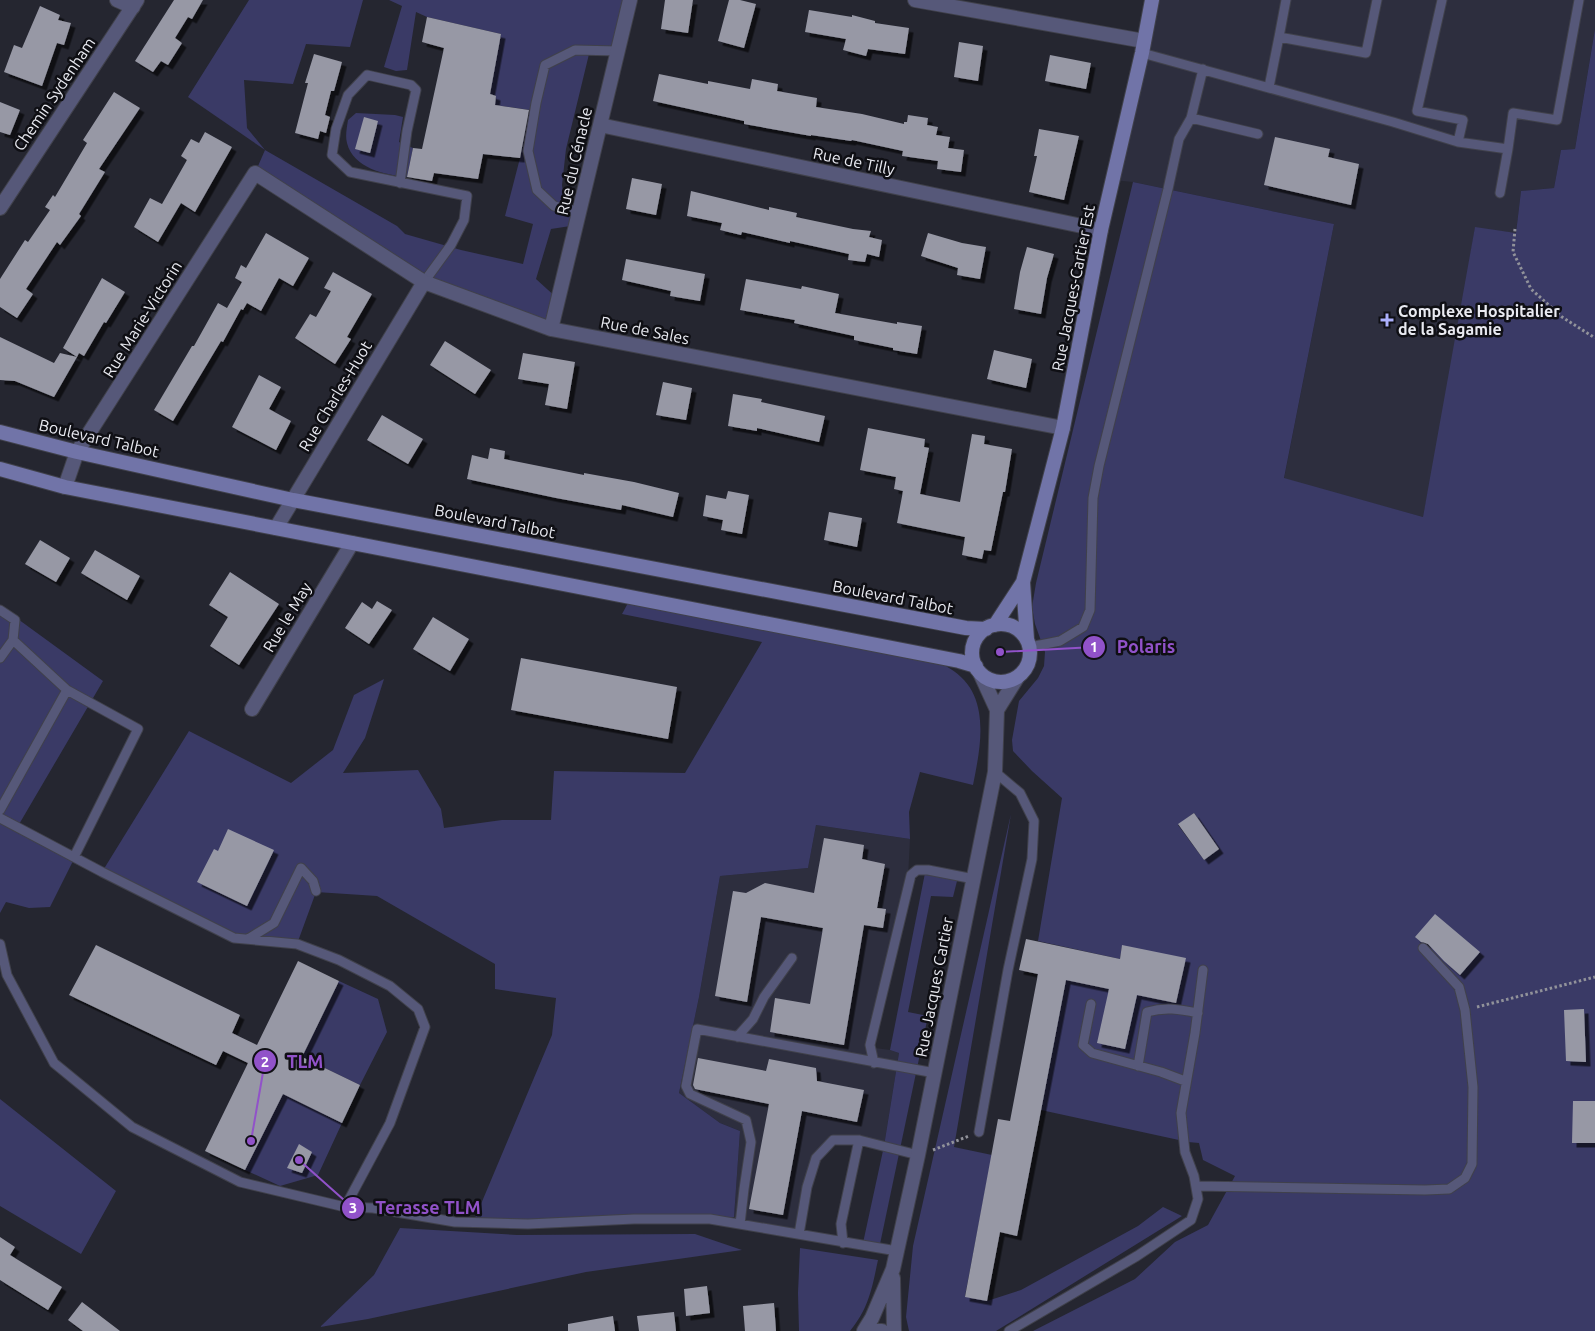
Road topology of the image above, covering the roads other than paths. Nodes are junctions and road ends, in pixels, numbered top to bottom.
1 (117, 0) edge
2 (630, 0) edge
3 (915, 0) edge
4 (1152, 0) edge
5 (1286, 0) edge
6 (1377, 0) edge
7 (1442, 0) edge
8 (1579, 0) edge
9 (135, 3) edge
10 (1279, 37) junction
11 (1143, 47) junction
12 (618, 51) junction
13 (1203, 69) junction
14 (1269, 87) junction
15 (1191, 118) junction
16 (600, 125) junction
17 (1258, 134) dead end
18 (1458, 142) junction
19 (1508, 149) junction
20 (255, 173) joint
21 (400, 183) junction
22 (1500, 193) dead end
23 (2, 200) edge
24 (580, 212) junction
25 (1101, 230) junction
26 (424, 282) junction
27 (551, 329) junction
28 (1063, 428) junction
29 (0, 432) edge
30 (77, 452) junction
31 (0, 469) edge
32 (65, 487) junction
33 (293, 500) junction
34 (276, 528) junction
35 (352, 543) junction
36 (1023, 582) junction
37 (0, 610) edge
38 (990, 627) junction
39 (13, 640) junction
40 (1028, 643) junction
41 (0, 658) edge
42 (978, 670) junction
43 (1017, 678) junction
44 (67, 690) junction
45 (252, 709) dead end
46 (998, 710) junction
47 (995, 772) junction
48 (0, 810) edge
49 (0, 818) edge
50 (74, 857) junction
51 (974, 879) junction
52 (316, 891) dead end
53 (248, 939) junction
54 (0, 944) edge
55 (1423, 948) dead end
56 (792, 958) dead end
57 (1202, 970) dead end
58 (1091, 1004) dead end
59 (1198, 1013) junction
60 (737, 1037) junction
61 (874, 1063) junction
62 (1138, 1066) junction
63 (935, 1073) junction
64 (1185, 1082) junction
65 (979, 1132) road end
66 (859, 1140) junction
67 (918, 1155) junction
68 (1196, 1186) junction
69 (345, 1207) junction
70 (740, 1224) junction
71 (799, 1234) junction
72 (843, 1242) junction
73 (897, 1251) junction
74 (893, 1269) junction
75 (864, 1331) edge
76 (869, 1331) edge
77 (882, 1331) edge
78 (894, 1331) edge
79 (1009, 1331) edge

1 - 9 street
2 - 12 street, Rue du Cénacle
3 - 11 street
4 - 11 main road, Rue Jacques-Cartier Est
5 - 10 lane
6 - 10 lane
7 - 18 lane
8 - 19 lane
9 - 23 street, Chemin Sydenham
10 - 14 lane
11 - 13 lane
11 - 25 main road, Rue Jacques-Cartier Est
12 - 16 street, Rue du Cénacle
12 - 24 lane
13 - 14 lane
13 - 15 lane
14 - 18 lane
15 - 17 lane
15 - 40 lane
16 - 24 street, Rue du Cénacle
16 - 25 street, Rue de Tilly
18 - 19 lane
19 - 22 lane
20 - 26 street, Rue de Sales
20 - 30 street, Rue Marie-Victorin
21 - 21 lane
21 - 26 lane
24 - 27 street, Rue du Cénacle
25 - 28 main road, Rue Jacques-Cartier Est
26 - 27 street, Rue de Sales
26 - 33 street, Rue Charles-Huot
27 - 28 street, Rue de Sales
28 - 36 main road, Rue Jacques-Cartier Est
29 - 30 main road, Boulevard Talbot
30 - 32 street, Rue Marie-Victorin
30 - 33 main road, Boulevard Talbot
31 - 32 main road
32 - 34 main road
33 - 34 street, Rue Charles-Huot
33 - 38 main road, Boulevard Talbot
34 - 35 main road
35 - 42 main road
35 - 45 street, Rue le May
36 - 38 main road, Rue Jacques-Cartier Est
36 - 40 main road, Rue Jacques-Cartier Est
37 - 39 lane
38 - 40 main road
38 - 42 main road
39 - 41 lane
39 - 44 lane
40 - 43 main road
42 - 43 main road
42 - 46 street, Rue Jacques Cartier
43 - 46 street, Rue Jacques Cartier
44 - 48 lane
44 - 50 lane
46 - 47 street, Rue Jacques Cartier
47 - 51 street, Rue Jacques Cartier
47 - 65 lane
49 - 50 lane
50 - 53 lane
51 - 61 lane
51 - 63 street, Rue Jacques Cartier
52 - 53 lane
53 - 69 lane
54 - 69 lane
55 - 68 lane
56 - 60 lane
57 - 59 lane
58 - 62 lane
59 - 62 lane
59 - 64 lane
60 - 61 lane
60 - 70 lane
61 - 63 lane
62 - 64 lane
63 - 67 street, Rue Jacques Cartier
64 - 68 lane
66 - 67 lane
66 - 71 lane
66 - 72 lane
67 - 73 street, Rue Jacques Cartier
68 - 79 lane
69 - 70 lane
70 - 71 lane
71 - 72 lane
72 - 73 lane
73 - 74 street, Rue Jacques Cartier
74 - 75 street, Rue Jacques Cartier
74 - 78 street, Rue Jacques Cartier
76 - 77 street

